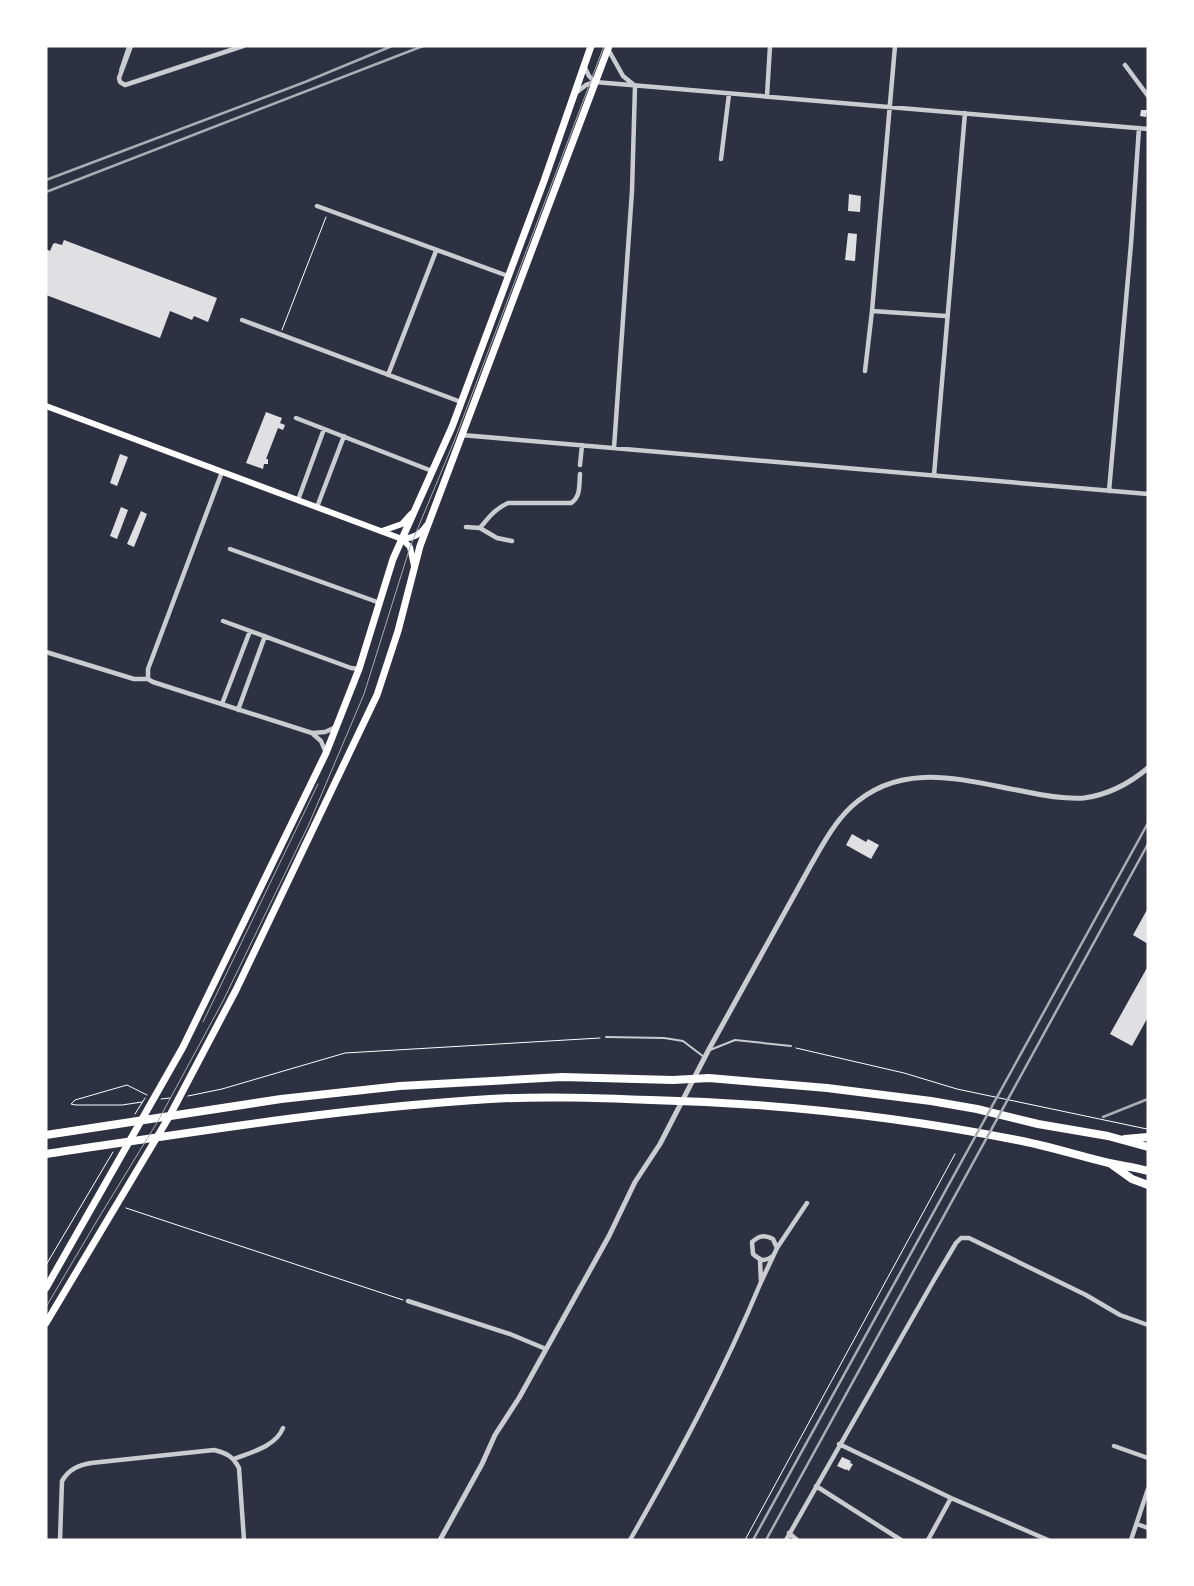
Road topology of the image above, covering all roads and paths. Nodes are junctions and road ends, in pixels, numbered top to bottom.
1 (130, 46) edge
2 (243, 46) edge
3 (591, 46) edge
4 (770, 46) edge
5 (895, 46) edge
6 (608, 48) edge
7 (1125, 65) dead end
8 (584, 66) junction
9 (595, 82) junction
10 (635, 86) junction
11 (729, 94) junction
12 (574, 95) junction
13 (767, 96) junction
14 (1148, 96) edge
15 (890, 106) junction
16 (965, 113) junction
17 (1140, 128) junction
18 (1148, 129) edge
19 (721, 159) dead end
20 (317, 206) dead end
21 (328, 210) junction
22 (436, 251) junction
23 (508, 276) junction
24 (872, 311) junction
25 (946, 316) junction
26 (242, 320) dead end
27 (280, 335) junction
28 (865, 371) dead end
29 (388, 374) junction
30 (461, 402) junction
31 (46, 406) edge
32 (296, 418) dead end
33 (324, 429) junction
34 (462, 435) junction
35 (344, 436) junction
36 (582, 445) junction
37 (614, 448) junction
38 (580, 465) dead end
39 (432, 471) junction
40 (222, 472) junction
41 (580, 474) dead end
42 (934, 475) junction
43 (1109, 490) junction
44 (1148, 494) edge
45 (298, 500) junction
46 (318, 507) junction
47 (415, 510) junction
48 (429, 522) junction
49 (466, 526) dead end
50 (480, 528) junction
51 (381, 531) junction
52 (402, 539) junction
53 (512, 541) dead end
54 (230, 549) dead end
55 (414, 567) junction
56 (380, 603) junction
57 (223, 621) dead end
58 (250, 631) junction
59 (265, 636) junction
60 (46, 652) edge
61 (359, 669) junction
62 (148, 678) junction
63 (222, 704) junction
64 (238, 710) junction
65 (337, 726) junction
66 (312, 733) junction
67 (326, 752) junction
68 (1148, 768) edge
69 (606, 1037) joint
70 (791, 1046) joint
71 (708, 1050) junction
72 (703, 1060) junction
73 (182, 1096) dead end
74 (173, 1098) dead end
75 (155, 1100) dead end
76 (146, 1102) dead end
77 (133, 1117) dead end
78 (1148, 1129) edge
79 (46, 1135) edge
80 (1148, 1137) edge
81 (1119, 1139) junction
82 (114, 1146) junction
83 (1148, 1147) edge
84 (46, 1154) edge
85 (955, 1154) dead end
86 (1110, 1163) junction
87 (1148, 1171) edge
88 (1148, 1184) edge
89 (807, 1203) dead end
90 (126, 1208) dead end
91 (777, 1248) junction
92 (774, 1256) junction
93 (760, 1260) junction
94 (46, 1265) edge
95 (761, 1282) junction
96 (46, 1288) edge
97 (408, 1302) joint
98 (46, 1323) edge
99 (1148, 1325) edge
100 (546, 1349) junction
101 (283, 1428) dead end
102 (840, 1444) junction
103 (1114, 1446) dead end
104 (1148, 1458) edge
105 (234, 1459) junction
106 (816, 1486) junction
107 (1148, 1489) edge
108 (951, 1498) junction
109 (1137, 1524) junction
110 (1148, 1528) edge
111 (789, 1534) junction
112 (1045, 1539) edge
113 (60, 1540) edge
114 (244, 1540) edge
115 (440, 1540) edge
116 (630, 1540) edge
117 (745, 1540) edge
118 (786, 1540) edge
119 (797, 1540) edge
120 (901, 1540) edge
121 (928, 1540) edge
122 (1131, 1540) edge

1 - 2 street
3 - 8 main road
4 - 13 street
5 - 15 street
6 - 9 main road
6 - 10 street
7 - 14 street
8 - 9 street
8 - 12 main road
9 - 10 street
9 - 12 street
9 - 34 main road
10 - 11 street
10 - 37 street
11 - 13 street
11 - 19 street
12 - 23 main road
13 - 15 street
15 - 16 street
15 - 24 street
16 - 17 street
16 - 25 street
17 - 18 street
17 - 43 street
20 - 21 street
21 - 22 street
21 - 27 path
22 - 23 street
22 - 29 street
23 - 30 main road
24 - 25 street
24 - 28 street
25 - 42 street
26 - 27 street
27 - 29 street
29 - 30 street
30 - 39 main road
31 - 40 main road
32 - 33 street
33 - 35 street
33 - 45 street
34 - 36 street
34 - 48 main road
35 - 39 street
35 - 46 street
36 - 37 street
36 - 38 street
37 - 42 street
39 - 47 main road
40 - 45 main road
40 - 62 street
41 - 50 street
42 - 43 street
43 - 44 street
45 - 46 main road
46 - 51 main road
47 - 51 main road
47 - 52 main road
48 - 52 main road
48 - 55 main road
49 - 50 street
50 - 53 street
51 - 52 main road
52 - 55 main road
52 - 56 main road
54 - 56 street
55 - 98 main road
56 - 61 main road
57 - 58 street
58 - 59 street
58 - 63 street
59 - 61 street
59 - 64 street
60 - 62 street
61 - 65 main road
62 - 63 street
63 - 64 street
64 - 66 street
65 - 66 street
65 - 67 main road
66 - 67 street
67 - 96 main road
68 - 71 street
69 - 72 lane
69 - 73 path
70 - 71 lane
70 - 78 path
71 - 72 street
72 - 100 street
74 - 75 path
76 - 77 path
79 - 81 highway
80 - 81 highway
81 - 83 highway
82 - 84 highway
82 - 86 highway
82 - 94 path
85 - 117 path
86 - 87 highway
86 - 88 highway
89 - 91 street
90 - 97 path
91 - 92 street
91 - 93 street
92 - 93 street
92 - 95 street
93 - 95 street
95 - 116 street
97 - 100 street
99 - 102 street
100 - 115 street
101 - 105 street
102 - 106 street
102 - 108 street
103 - 104 street
105 - 113 street
105 - 114 street
106 - 111 street
106 - 120 street
107 - 109 street
108 - 112 street
108 - 121 street
109 - 110 street
109 - 122 street
111 - 118 street
111 - 119 street

